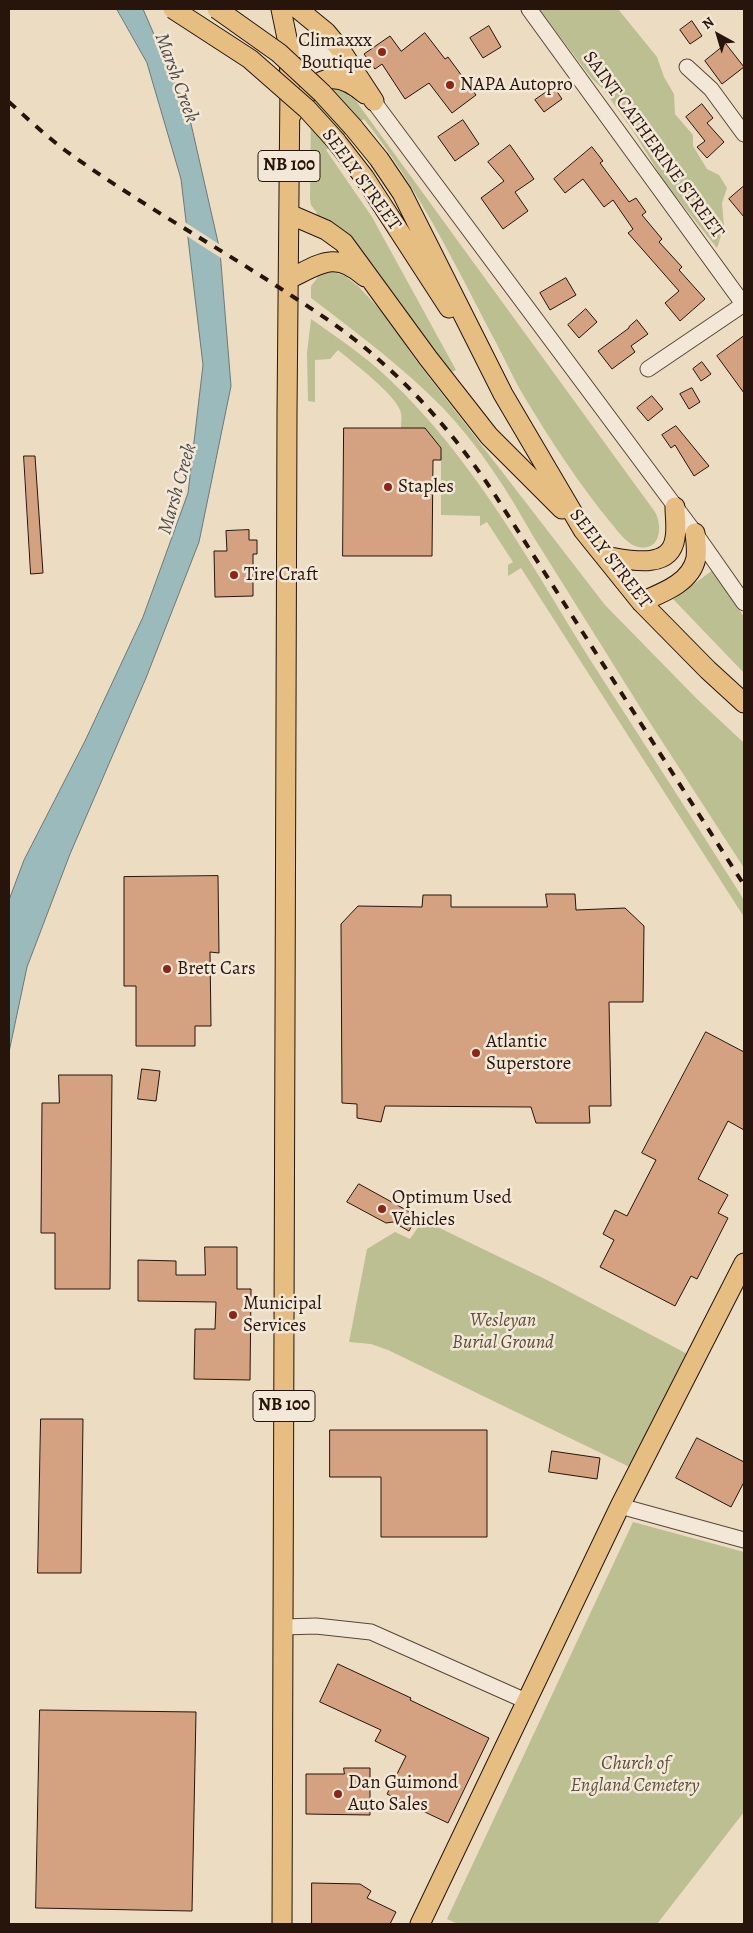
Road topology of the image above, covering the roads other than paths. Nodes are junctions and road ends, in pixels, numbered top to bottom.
1 (173, 9) edge
2 (217, 9) edge
3 (281, 9) edge
4 (298, 9) edge
5 (529, 9) edge
6 (289, 48) junction
7 (687, 67) dead end
8 (374, 101) junction
9 (289, 118) junction
10 (744, 134) edge
11 (289, 214) junction
12 (289, 279) junction
13 (377, 287) junction
14 (744, 304) edge
15 (648, 369) dead end
16 (503, 394) junction
17 (675, 507) junction
18 (583, 530) junction
19 (695, 533) junction
20 (604, 556) junction
21 (642, 602) junction
22 (744, 603) edge
23 (744, 703) edge
24 (744, 1263) edge
25 (620, 1506) junction
26 (744, 1540) edge
27 (283, 1627) junction
28 (526, 1700) junction
29 (282, 1924) edge
30 (420, 1924) edge

1 - 16 main road, SEELY STREET, bridge
2 - 16 main road, SEELY STREET, bridge
3 - 6 main road, NB 100
4 - 8 main road
5 - 14 street, SAINT CATHERINE STREET
6 - 8 street
6 - 9 main road, NB 100
7 - 10 street
8 - 9 main road
8 - 17 street
9 - 11 main road, NB 100
11 - 12 main road, NB 100
11 - 13 main road
12 - 13 main road
12 - 27 main road, NB 100
13 - 18 main road
14 - 15 street
16 - 18 main road, SEELY STREET
17 - 19 street
17 - 20 main road
18 - 20 main road, SEELY STREET
19 - 21 main road
19 - 22 street
20 - 21 main road, SEELY STREET
21 - 23 main road, SEELY STREET
24 - 25 main road
25 - 26 street
25 - 28 main road
27 - 28 street
27 - 29 main road, NB 100
28 - 30 main road

